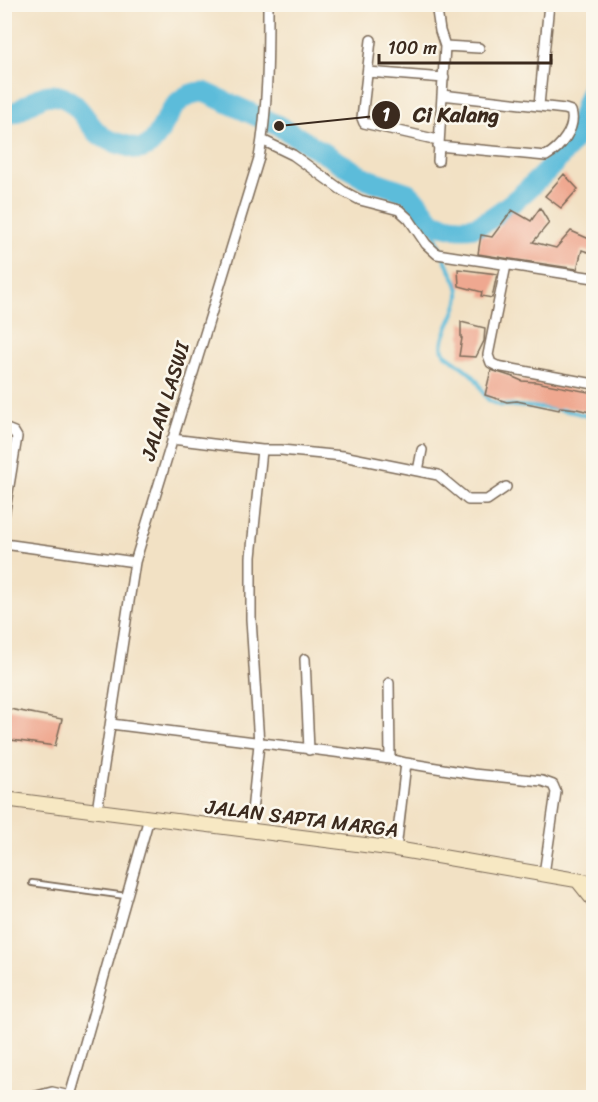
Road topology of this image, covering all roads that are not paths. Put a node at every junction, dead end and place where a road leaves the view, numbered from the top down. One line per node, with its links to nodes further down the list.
1 (268, 4): 11 (street, JALAN LASWI)
2 (436, 4): 5 (street)
3 (549, 4): 10 (street)
4 (371, 40): 7 (street)
5 (445, 46): 6 (street); 8 (street)
6 (479, 48)
7 (368, 72): 8 (street); 12 (street)
8 (444, 78): 9 (street)
9 (442, 95): 10 (street); 12 (street)
10 (539, 105): 12 (street)
11 (262, 136): 14 (street); 18 (street, JALAN LASWI)
12 (438, 143): 13 (street)
13 (438, 161)
14 (506, 265): 15 (street); 16 (street)
15 (594, 278)
16 (594, 384)
17 (4, 428): 23 (street)
18 (172, 439): 19 (street); 25 (street, JALAN LASWI)
19 (262, 450): 21 (street); 29 (street)
20 (422, 450): 21 (street)
21 (418, 471): 22 (street)
22 (506, 487)
23 (4, 516)
24 (4, 544): 25 (street)
25 (135, 562): 28 (street, JALAN LASWI)
26 (305, 659): 30 (street)
27 (389, 683): 31 (street)
28 (111, 724): 29 (street); 34 (street, JALAN LASWI)
29 (259, 744): 30 (street); 36 (street)
30 (309, 750): 31 (street)
31 (390, 759): 32 (street)
32 (406, 763): 37 (street); 38 (street)
33 (4, 799): 34 (main road, JALAN SAPTA MARGA)
34 (97, 811): 35 (main road, JALAN SAPTA MARGA)
35 (149, 818): 36 (main road, JALAN SAPTA MARGA); 42 (street)
36 (250, 831): 37 (main road, JALAN SAPTA MARGA)
37 (396, 849): 38 (main road, JALAN SAPTA MARGA)
38 (544, 874): 39 (main road, JALAN SAPTA MARGA)
39 (579, 881): 41 (main road, JALAN SAPTA MARGA); 43 (main road)
40 (32, 883): 42 (lane)
41 (594, 883)
42 (126, 896): 44 (street)
43 (594, 901)
44 (71, 1097): 45 (street)
45 (29, 1098)

